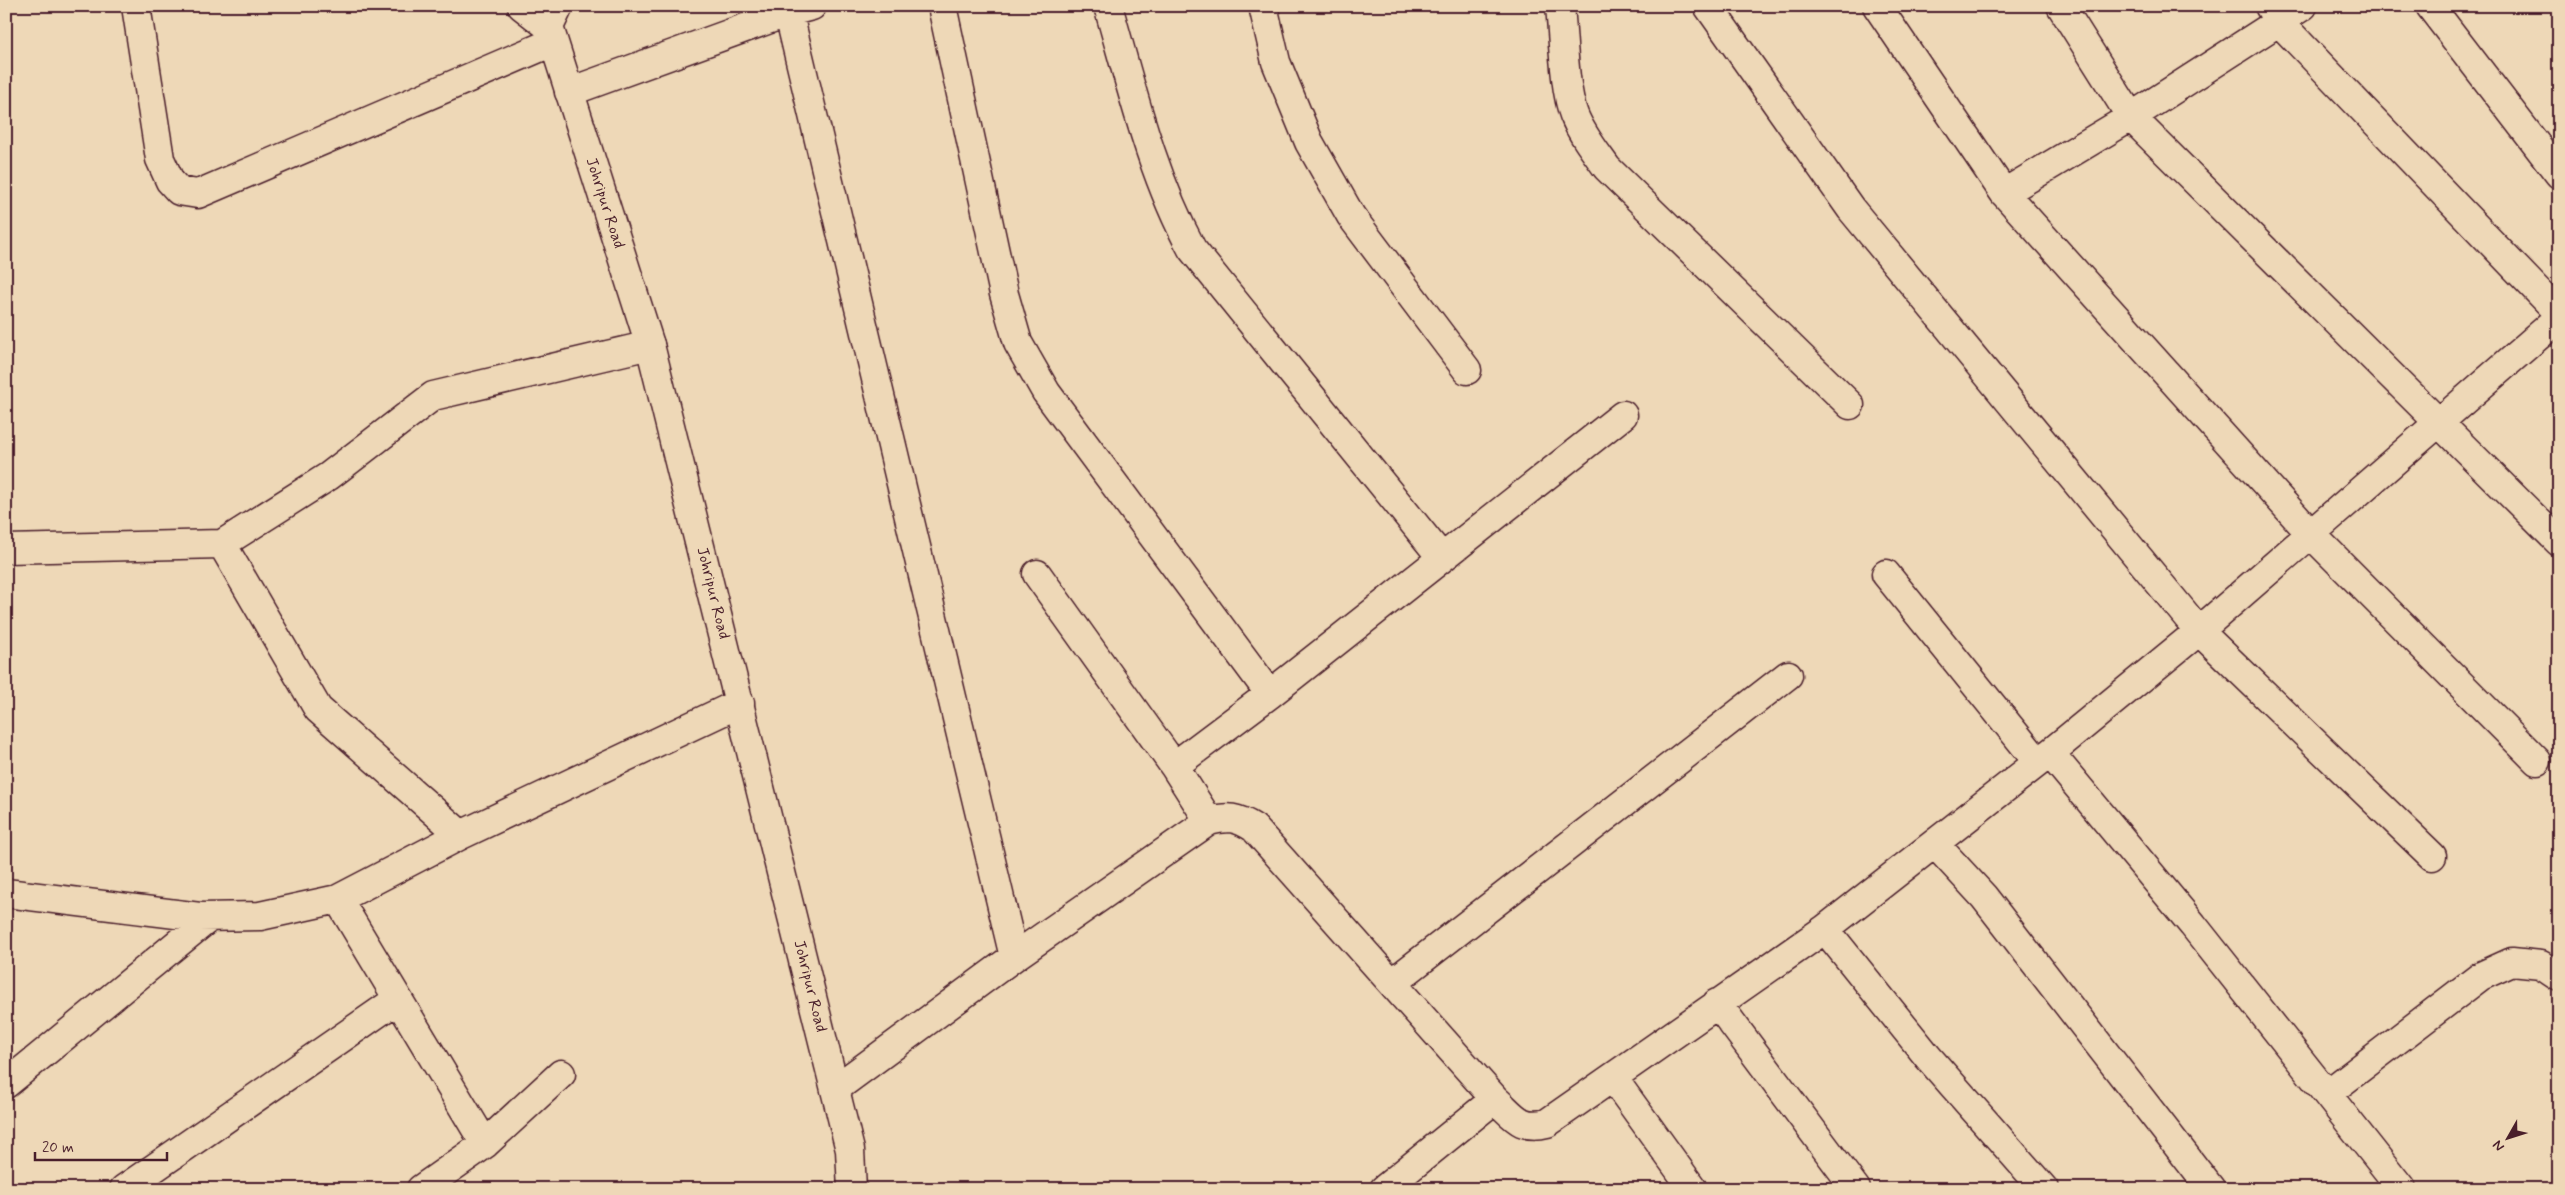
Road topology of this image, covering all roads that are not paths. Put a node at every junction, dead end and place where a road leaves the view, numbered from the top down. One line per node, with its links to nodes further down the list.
1 (136, 6): 14 (street)
2 (522, 6): 14 (street)
3 (942, 6): 35 (street)
4 (1108, 6): 30 (street)
5 (1263, 6): 22 (street)
6 (1560, 6): 23 (street)
7 (1708, 6): 33 (street)
8 (1877, 6): 18 (street)
9 (2061, 6): 16 (street)
10 (2303, 6): 13 (street)
11 (2430, 6): 17 (street)
12 (796, 8): 15 (street); 48 (street)
13 (2274, 14): 16 (street); 19 (street)
14 (554, 25): 15 (street, Johripur Road)
15 (569, 92): 21 (street, Johripur Road)
16 (2131, 117): 18 (street); 25 (street)
17 (2559, 174)
18 (2004, 194): 26 (street)
19 (2559, 313)
20 (2559, 318): 25 (street)
21 (650, 346): 28 (street); 36 (street, Johripur Road)
22 (1467, 370)
23 (1850, 406)
24 (1623, 415): 30 (street)
25 (2438, 424): 26 (street); 27 (street)
26 (2311, 534): 33 (street); 38 (street)
27 (2559, 542)
28 (222, 544): 29 (street); 41 (street)
29 (6, 549)
30 (1442, 558): 35 (street)
31 (1037, 574): 39 (street)
32 (1886, 574): 37 (street)
33 (2199, 631): 37 (street); 43 (street)
34 (1788, 675): 50 (street)
35 (1270, 694): 39 (street)
36 (740, 703): 41 (street); 56 (street, Johripur Road)
37 (2044, 758): 42 (street); 57 (street)
38 (2537, 761)
39 (1174, 766): 40 (street)
40 (1209, 821): 48 (street); 50 (street)
41 (461, 835): 45 (street)
42 (1935, 844): 47 (street); 68 (street)
43 (2432, 856)
44 (6, 893): 46 (street)
45 (338, 899): 46 (street); 51 (street)
46 (210, 917): 55 (street)
47 (1825, 929): 52 (street); 67 (street)
48 (1014, 957): 56 (street)
49 (2559, 977): 57 (street)
50 (1392, 983): 58 (street)
51 (398, 1000): 59 (street); 61 (street)
52 (1717, 1003): 54 (street); 66 (street)
53 (561, 1074): 59 (street)
54 (1613, 1078): 58 (street); 65 (street)
55 (6, 1084)
56 (835, 1089): 63 (street, Johripur Road)
57 (2328, 1093): 69 (street)
58 (1495, 1099): 60 (street)
59 (485, 1144): 62 (street)
60 (1411, 1180): 64 (street)
61 (124, 1189)
62 (421, 1189)
63 (852, 1189)
64 (1384, 1189)
65 (1693, 1189)
66 (1856, 1189)
67 (2044, 1189)
68 (2211, 1189)
69 (2402, 1189)

